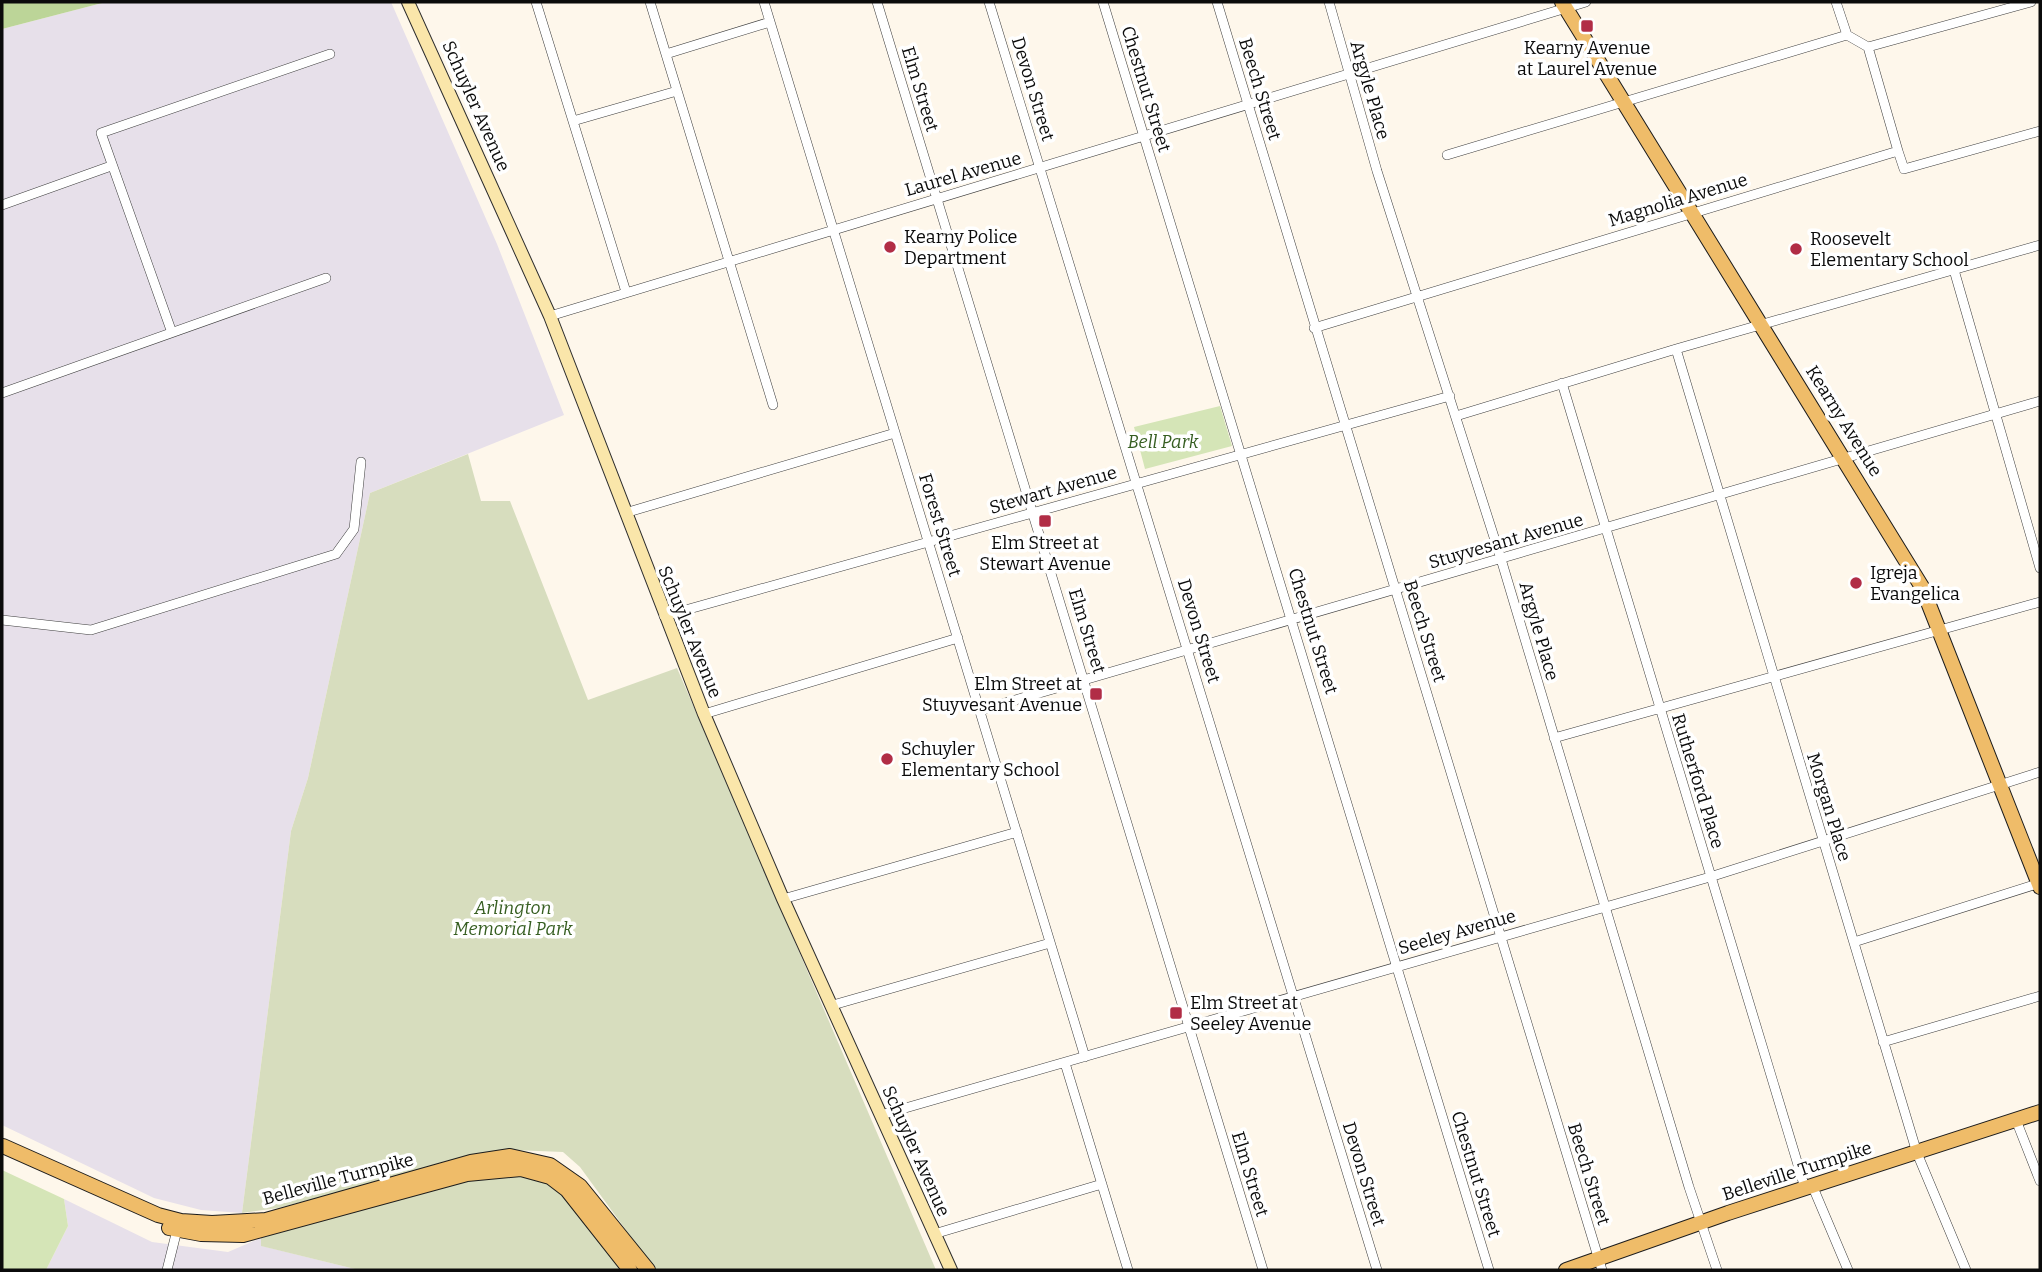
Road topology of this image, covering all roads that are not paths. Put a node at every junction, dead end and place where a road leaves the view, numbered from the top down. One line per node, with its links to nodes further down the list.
1 (408, 2): 40 (main road, Schuyler Avenue)
2 (536, 2): 23 (street)
3 (650, 2): 18 (street)
4 (764, 2): 14 (street, Forest Street)
5 (877, 2): 30 (street, Elm Street)
6 (989, 2): 29 (street, Devon Street)
7 (1103, 2): 25 (street, Chestnut Street)
8 (1217, 2): 22 (street, Beech Street)
9 (1329, 2): 19 (street, Argyle Place)
10 (1586, 2): 13 (street, Laurel Avenue)
11 (1836, 2): 15 (street)
12 (2031, 2): 16 (street)
13 (1564, 5): 19 (street, Laurel Avenue); 21 (main road, Kearny Avenue)
14 (770, 22): 18 (street); 33 (street, Forest Street)
15 (1847, 35): 16 (street); 21 (street)
16 (1868, 47): 26 (street)
17 (330, 54): 28 (street)
18 (666, 54): 20 (street)
19 (1350, 72): 22 (street, Laurel Avenue); 39 (street, Argyle Place)
20 (677, 91): 23 (street); 35 (street)
21 (1625, 103): 27 (street); 32 (main road, Kearny Avenue)
22 (1248, 105): 25 (street, Laurel Avenue); 42 (street, Beech Street)
23 (573, 121): 38 (street)
24 (2040, 131): 26 (street)
25 (1143, 135): 29 (street, Laurel Avenue); 54 (street, Chestnut Street)
26 (1898, 151): 32 (street, Magnolia Avenue)
27 (1447, 155)
28 (111, 166): 31 (street); 43 (street)
29 (1040, 168): 30 (street, Laurel Avenue); 57 (street, Devon Street)
30 (937, 198): 33 (street, Laurel Avenue); 59 (street, Elm Street)
31 (2, 205)
32 (1693, 212): 39 (street, Magnolia Avenue); 41 (main road, Kearny Avenue)
33 (833, 229): 35 (street, Laurel Avenue); 53 (street, Forest Street)
34 (2040, 245): 36 (street)
35 (728, 261): 38 (street, Laurel Avenue); 49 (street)
36 (1954, 270): 41 (street); 50 (street)
37 (326, 278): 43 (street)
38 (626, 292): 40 (street, Laurel Avenue)
39 (1418, 295): 42 (street, Magnolia Avenue); 47 (street, Argyle Place)
40 (550, 316): 60 (main road, Schuyler Avenue)
41 (1762, 325): 44 (street); 55 (main road, Kearny Avenue)
42 (1314, 328): 52 (street, Beech Street)
43 (172, 330): 46 (street)
44 (1676, 349): 45 (street); 58 (street, Morgan Place)
45 (1562, 383): 51 (street); 61 (street, Rutherford Place)
46 (2, 393)
47 (1450, 396): 51 (street, Argyle Place); 52 (street, Stewart Avenue)
48 (2040, 401): 50 (street, Stuyvesant Avenue)
49 (773, 405)
50 (1996, 414): 55 (street, Stuyvesant Avenue); 64 (street)
51 (1456, 416): 63 (street, Argyle Place)
52 (1344, 423): 54 (street, Stewart Avenue); 65 (street, Beech Street)
53 (895, 433): 60 (street); 62 (street, Forest Street)
54 (1241, 453): 57 (street, Stewart Avenue); 68 (street, Chestnut Street)
55 (1843, 457): 58 (street, Stuyvesant Avenue); 70 (main road, Kearny Avenue)
56 (361, 462): 69 (street)
57 (1136, 483): 59 (street, Stewart Avenue); 72 (street, Devon Street)
58 (1719, 494): 61 (street, Stuyvesant Avenue); 73 (street, Morgan Place)
59 (1034, 512): 62 (street, Stewart Avenue); 74 (street, Elm Street)
60 (625, 513): 67 (main road, Schuyler Avenue)
61 (1606, 528): 63 (street, Stuyvesant Avenue); 75 (street, Rutherford Place)
62 (928, 541): 67 (street, Stewart Avenue); 71 (street, Forest Street)
63 (1501, 559): 65 (street, Stuyvesant Avenue); 78 (street, Argyle Place)
64 (2040, 568)
65 (1396, 589): 68 (street, Stuyvesant Avenue); 87 (street, Beech Street)
66 (2040, 602): 70 (street)
67 (664, 616): 77 (main road, Schuyler Avenue)
68 (1293, 619): 72 (street, Stuyvesant Avenue); 90 (street, Chestnut Street)
69 (2, 620)
70 (1938, 629): 73 (street); 80 (main road, Kearny Avenue)
71 (958, 638): 76 (street, Forest Street); 77 (street)
72 (1188, 649): 74 (street, Stuyvesant Avenue); 92 (street, Devon Street)
73 (1773, 676): 75 (street); 82 (street, Morgan Place)
74 (1085, 679): 76 (street, Stuyvesant Avenue); 94 (street, Elm Street)
75 (1659, 709): 78 (street); 83 (street, Rutherford Place)
76 (981, 710): 81 (street, Forest Street)
77 (704, 714): 85 (main road, Schuyler Avenue)
78 (1554, 738): 86 (street, Argyle Place)
79 (2040, 772): 80 (street, Seeley Avenue)
80 (2001, 784): 82 (street, Seeley Avenue); 84 (main road, Kearny Avenue)
81 (1017, 832): 85 (street); 89 (street, Forest Street)
82 (1823, 839): 83 (street, Seeley Avenue); 88 (street, Morgan Place)
83 (1710, 877): 86 (street, Seeley Avenue); 105 (street, Rutherford Place)
84 (2040, 885): 88 (street)
85 (783, 899): 93 (main road, Schuyler Avenue)
86 (1605, 906): 87 (street, Seeley Avenue); 106 (street, Argyle Place)
87 (1501, 936): 90 (street, Seeley Avenue); 109 (street, Beech Street)
88 (1854, 942): 95 (street, Morgan Place)
89 (1050, 943): 93 (street); 96 (street, Forest Street)
90 (1397, 966): 92 (street, Seeley Avenue); 117 (street, Chestnut Street)
91 (2040, 996): 95 (street)
92 (1293, 997): 94 (street, Seeley Avenue); 116 (street, Devon Street)
93 (833, 1005): 99 (main road, Schuyler Avenue)
94 (1189, 1027): 96 (street, Seeley Avenue); 115 (street, Elm Street)
95 (1883, 1042): 102 (street, Morgan Place)
96 (1085, 1057): 97 (street, Seeley Avenue)
97 (1065, 1063): 99 (street, Seeley Avenue); 104 (street)
98 (2040, 1112): 100 (main road, Belleville Turnpike)
99 (881, 1115): 108 (main road, Schuyler Avenue)
100 (2016, 1120): 102 (main road, Belleville Turnpike); 103 (street)
101 (3, 1146): 107 (main road, Belleville Turnpike)
102 (1917, 1153): 105 (main road, Belleville Turnpike); 121 (street, Morgan Place)
103 (2040, 1181)
104 (1102, 1184): 108 (street); 114 (street)
105 (1808, 1187): 106 (main road, Belleville Turnpike); 120 (street, Rutherford Place)
106 (1701, 1222): 109 (main road, Belleville Turnpike); 119 (street, Argyle Place)
107 (178, 1225): 110 (street); 111 (main road, Belleville Turnpike); 112 (main road, Belleville Turnpike)
108 (934, 1234): 113 (main road, Schuyler Avenue)
109 (1600, 1264): 118 (main road, Belleville Turnpike)
110 (167, 1270)
111 (630, 1270)
112 (648, 1270)
113 (951, 1270)
114 (1128, 1270)
115 (1263, 1270)
116 (1377, 1270)
117 (1489, 1270)
118 (1566, 1270)
119 (1717, 1270)
120 (1848, 1270)
121 (1966, 1270)

